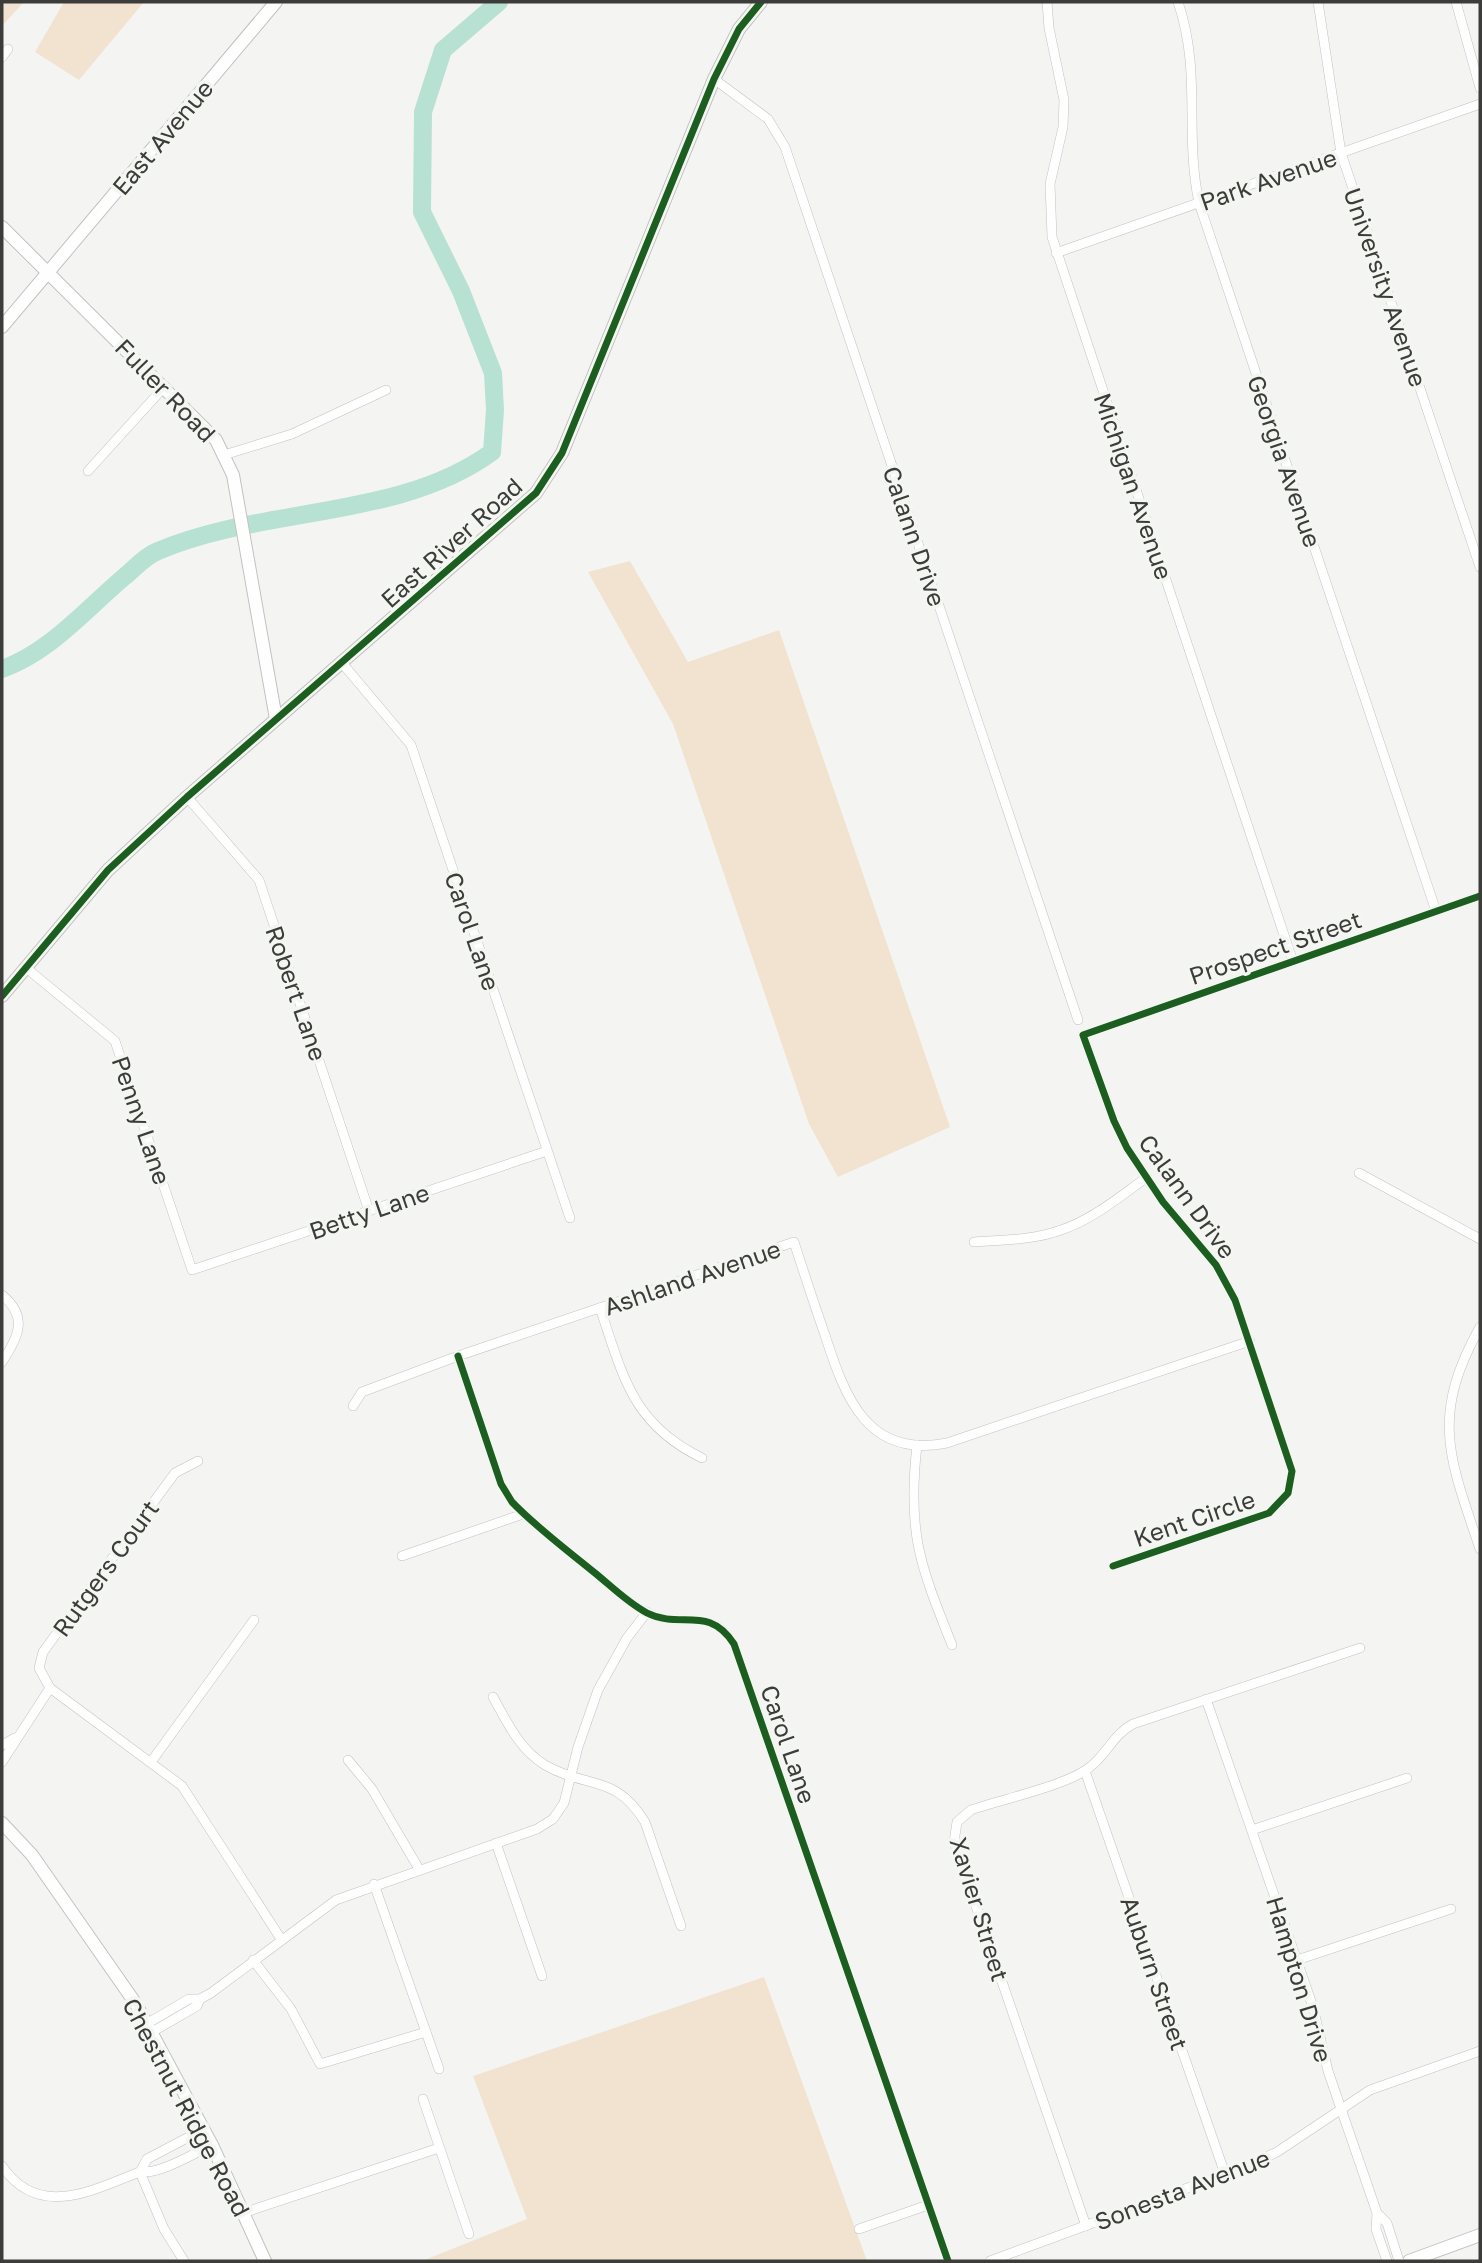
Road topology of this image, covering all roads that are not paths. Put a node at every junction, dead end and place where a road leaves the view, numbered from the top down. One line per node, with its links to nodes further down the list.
1 (276, 2): 14 (street, East Avenue)
2 (761, 2): 7 (street, East River Road)
3 (1047, 2): 13 (street, Michigan Avenue)
4 (1178, 2): 11 (street, Georgia Avenue)
5 (1318, 2): 10 (street, University Avenue)
6 (1456, 2): 8 (street)
7 (714, 79): 21 (street, East River Road); 29 (street, Calann Drive)
8 (1480, 88)
9 (1480, 104): 10 (street, Park Avenue)
10 (1341, 153): 11 (street, Park Avenue); 20 (street, University Avenue)
11 (1199, 203): 13 (street, Park Avenue); 25 (street, Georgia Avenue)
12 (2, 227): 14 (street, Fuller Road)
13 (1056, 253): 26 (street, Michigan Avenue)
14 (48, 272): 15 (street, East Avenue); 16 (street, Fuller Road)
15 (2, 327)
16 (165, 386): 18 (street, Fuller Road); 19 (street)
17 (386, 390): 18 (street)
18 (224, 455): 22 (street, Fuller Road)
19 (88, 471)
20 (1480, 567)
21 (342, 663): 22 (street, East River Road); 31 (street, Carol Lane)
22 (276, 719): 23 (street, East River Road)
23 (187, 797): 27 (street, East River Road); 34 (street, Robert Lane)
24 (1480, 896): 25 (street, Prospect Street)
25 (1436, 912): 26 (street, Prospect Street)
26 (1293, 962): 30 (street, Prospect Street)
27 (25, 967): 28 (street, East River Road); 38 (street, Penny Lane)
28 (2, 996)
29 (1078, 1020)
30 (1083, 1035): 33 (street, Calann Drive)
31 (547, 1151): 34 (street, Betty Lane); 35 (street, Carol Lane)
32 (1359, 1173): 36 (street)
33 (1146, 1178): 37 (street); 42 (street, Calann Drive)
34 (369, 1210): 38 (street, Betty Lane)
35 (570, 1218)
36 (1480, 1239)
37 (974, 1242)
38 (192, 1270)
39 (2, 1295): 44 (street)
40 (600, 1308): 43 (street, Ashland Avenue); 46 (street, Ashland Avenue); 47 (street)
41 (1480, 1327): 51 (street)
42 (1250, 1341): 46 (street, Ashland Avenue); 48 (street, Calann Drive)
43 (458, 1356): 45 (street, Ashland Avenue); 50 (street, Carol Lane)
44 (2, 1362)
45 (353, 1406)
46 (916, 1445): 56 (street)
47 (702, 1458)
48 (1290, 1459): 53 (street, Kent Circle)
49 (198, 1461): 58 (street, Rutgers Court)
50 (523, 1514): 52 (street); 54 (street, Carol Lane)
51 (1480, 1549)
52 (402, 1556)
53 (1113, 1566)
54 (646, 1612): 67 (street); 92 (street, Carol Lane)
55 (254, 1620): 65 (street)
56 (952, 1645)
57 (1360, 1648): 60 (street, Xavier Street)
58 (50, 1688): 61 (street); 65 (street)
59 (493, 1697): 67 (street)
60 (1206, 1699): 66 (street, Xavier Street); 70 (street, Hampton Drive)
61 (15, 1738): 62 (street); 64 (street)
62 (2, 1745)
63 (348, 1760): 72 (street)
64 (2, 1762)
65 (151, 1762): 76 (street)
66 (1085, 1771): 91 (street, Auburn Street); 95 (street, Xavier Street)
67 (571, 1775): 71 (street); 75 (street)
68 (1407, 1779): 70 (street)
69 (2, 1823): 80 (street, Chestnut Ridge Road)
70 (1252, 1829): 77 (street, Hampton Drive)
71 (496, 1843): 72 (street); 79 (street)
72 (419, 1869): 73 (street)
73 (374, 1884): 76 (street); 81 (street)
74 (1451, 1909): 77 (street)
75 (681, 1926)
76 (281, 1939): 78 (street)
77 (1297, 1960): 85 (street, Hampton Drive)
78 (253, 1961): 80 (street); 81 (street)
79 (542, 1976)
80 (150, 2027): 86 (street, Chestnut Ridge Road)
81 (426, 2032): 83 (street)
82 (1480, 2051): 85 (street, Sonesta Avenue)
83 (439, 2070)
84 (423, 2099): 88 (street)
85 (1340, 2109): 91 (street, Sonesta Avenue); 94 (street, Hampton Drive)
86 (204, 2129): 87 (street, Chestnut Ridge Road); 90 (street)
87 (212, 2145): 90 (street); 93 (street, Chestnut Ridge Road)
88 (439, 2148): 93 (street); 97 (street)
89 (2, 2166): 90 (street)
90 (140, 2172): 99 (street)
91 (1224, 2174): 95 (street, Sonesta Avenue)
92 (928, 2205): 96 (street); 101 (street, Carol Lane)
93 (243, 2213): 100 (street, Chestnut Ridge Road)
94 (1377, 2213): 103 (street, Hampton Drive); 104 (street)
95 (1086, 2226): 102 (street, Sonesta Avenue)
96 (859, 2229)
97 (469, 2234)
98 (1480, 2235): 105 (street)
99 (184, 2261)
100 (265, 2261)
101 (948, 2261)
102 (990, 2261)
103 (1387, 2261)
104 (1399, 2261)
105 (1409, 2261)

